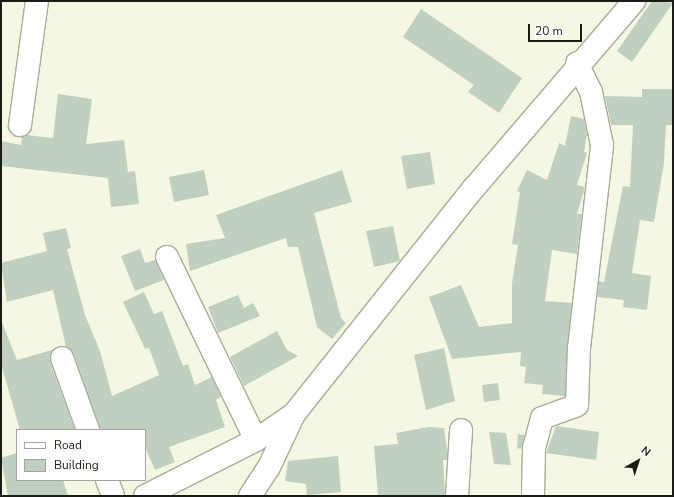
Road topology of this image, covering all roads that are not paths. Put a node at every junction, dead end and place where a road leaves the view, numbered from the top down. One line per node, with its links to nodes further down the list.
1 (37, 1): 4 (street)
2 (634, 1): 3 (street)
3 (577, 63): 7 (street); 16 (street)
4 (20, 125)
5 (167, 257): 10 (street)
6 (62, 358): 8 (street)
7 (294, 414): 10 (street); 14 (street)
8 (88, 429)
9 (461, 430): 15 (street)
10 (256, 440): 13 (street)
11 (107, 481): 12 (street)
12 (112, 496)
13 (145, 496)
14 (250, 496)
15 (458, 496)
16 (533, 496)

